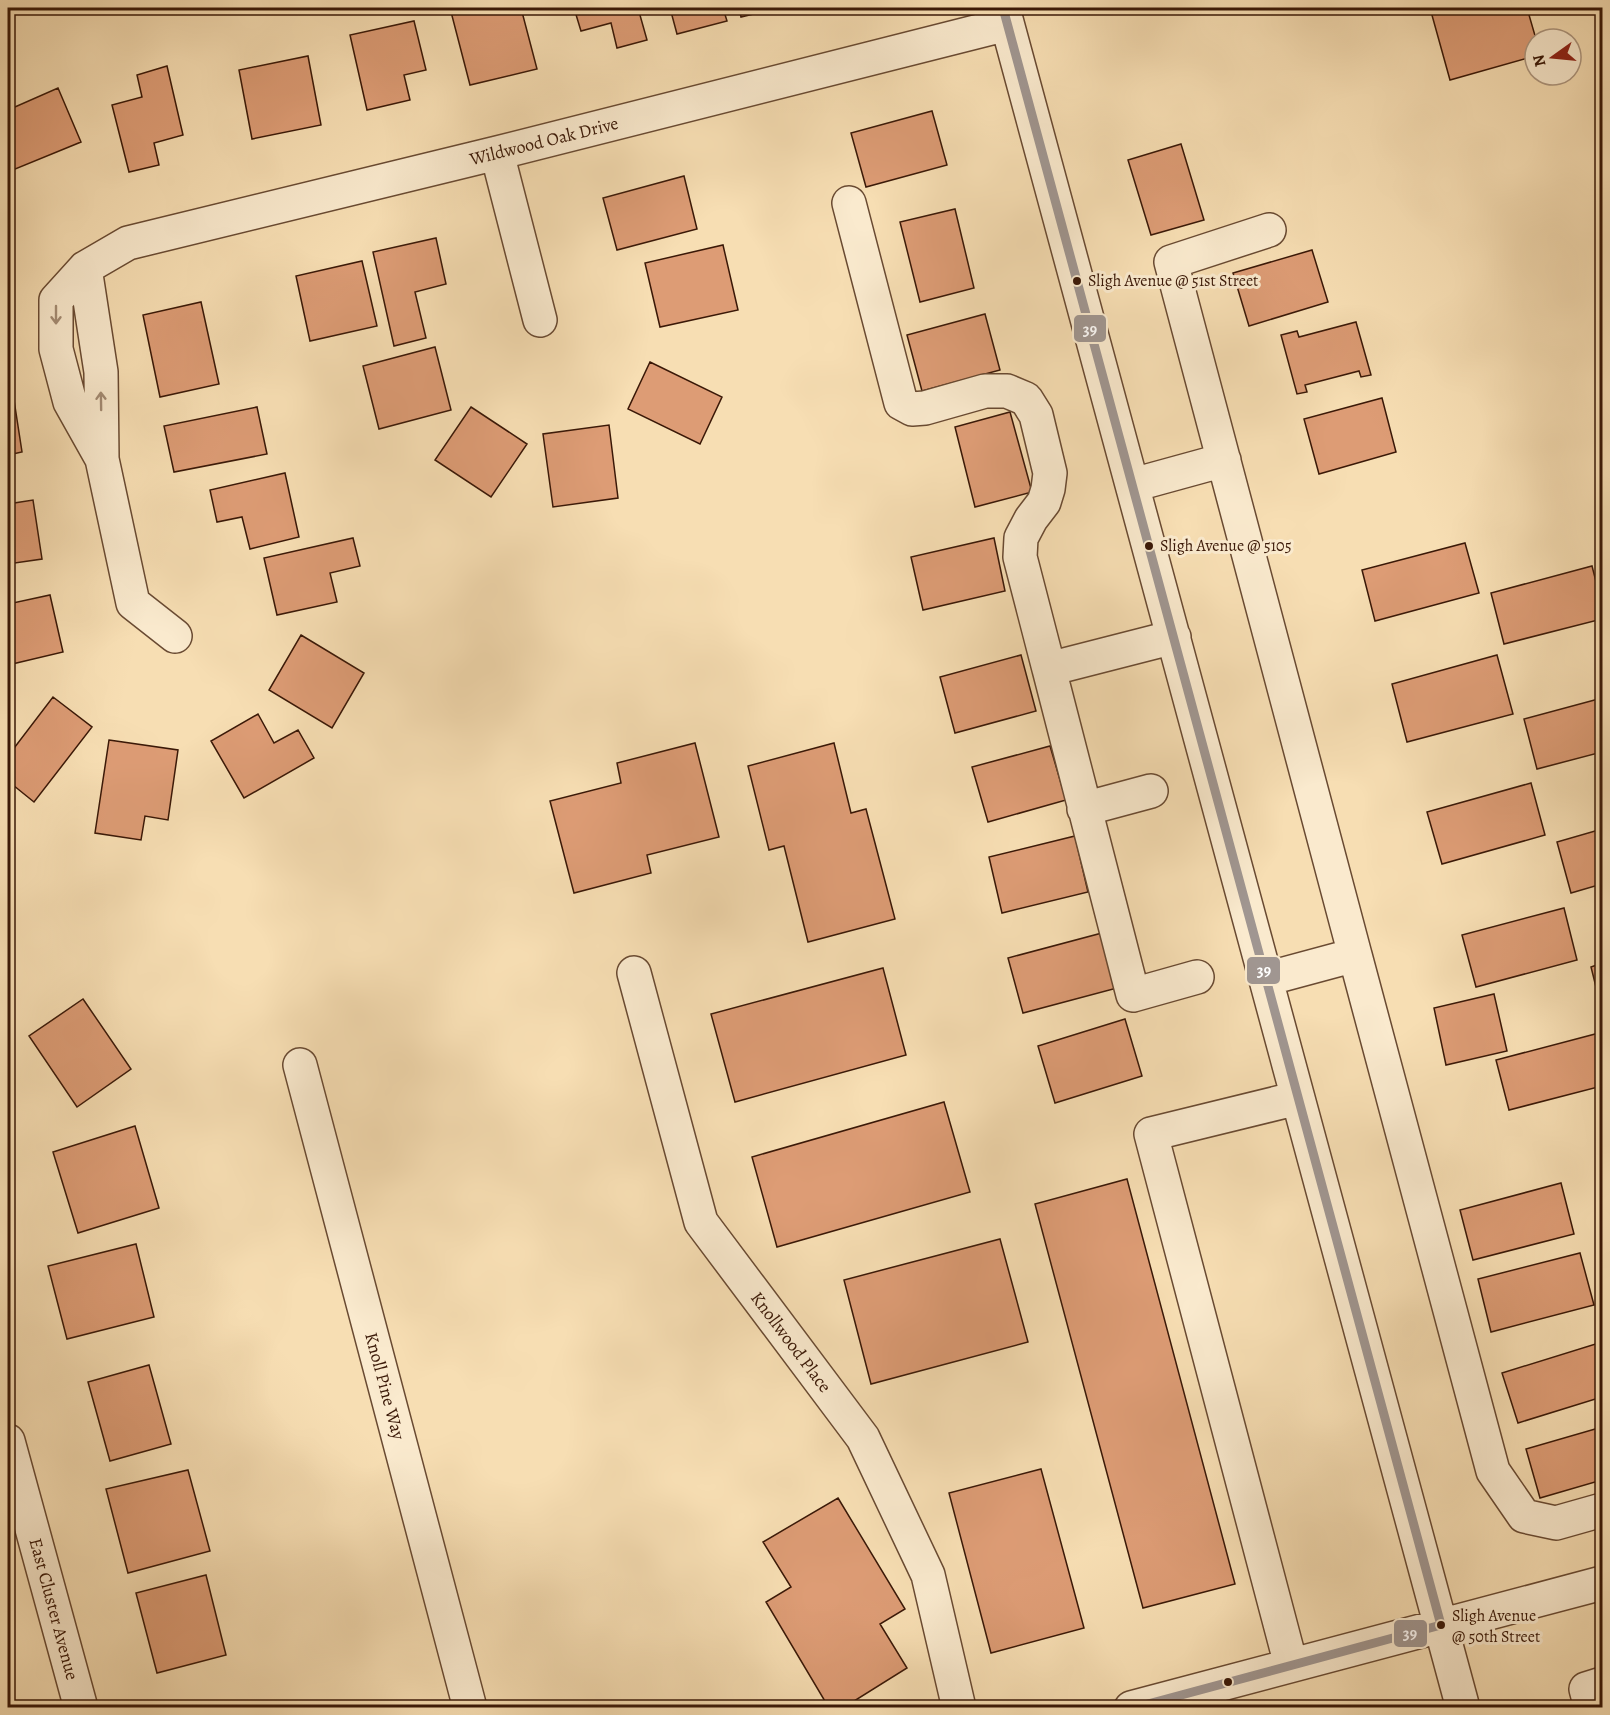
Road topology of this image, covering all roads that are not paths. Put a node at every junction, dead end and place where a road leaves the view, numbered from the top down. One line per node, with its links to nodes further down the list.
1 (1005, 16): 2 (street, Wildwood Oak Drive); 7 (street)
2 (497, 153): 5 (street); 8 (street, Wildwood Oak Drive)
3 (849, 203): 10 (street)
4 (1269, 230): 6 (street)
5 (540, 320)
6 (1224, 460): 7 (street); 13 (street)
7 (1133, 485): 9 (street)
8 (175, 636)
9 (1174, 637): 10 (street); 16 (street)
10 (1049, 669): 12 (street)
11 (1151, 790): 12 (street)
12 (1084, 809): 15 (street)
13 (1355, 955): 16 (street); 20 (street)
14 (634, 973): 27 (street, Knollwood Place)
15 (1197, 977)
16 (1266, 979): 18 (street)
17 (300, 1065): 26 (street, Knoll Pine Way)
18 (1298, 1098): 22 (street); 23 (street)
19 (8, 1441): 25 (street, East Cluster Avenue)
20 (1602, 1510)
21 (1602, 1583): 22 (street)
22 (1441, 1625): 23 (street); 29 (street)
23 (1291, 1665): 28 (street)
24 (1602, 1684): 30 (street)
25 (81, 1707)
26 (470, 1707)
27 (959, 1707)
28 (1131, 1707)
29 (1463, 1707)
30 (1591, 1707)

